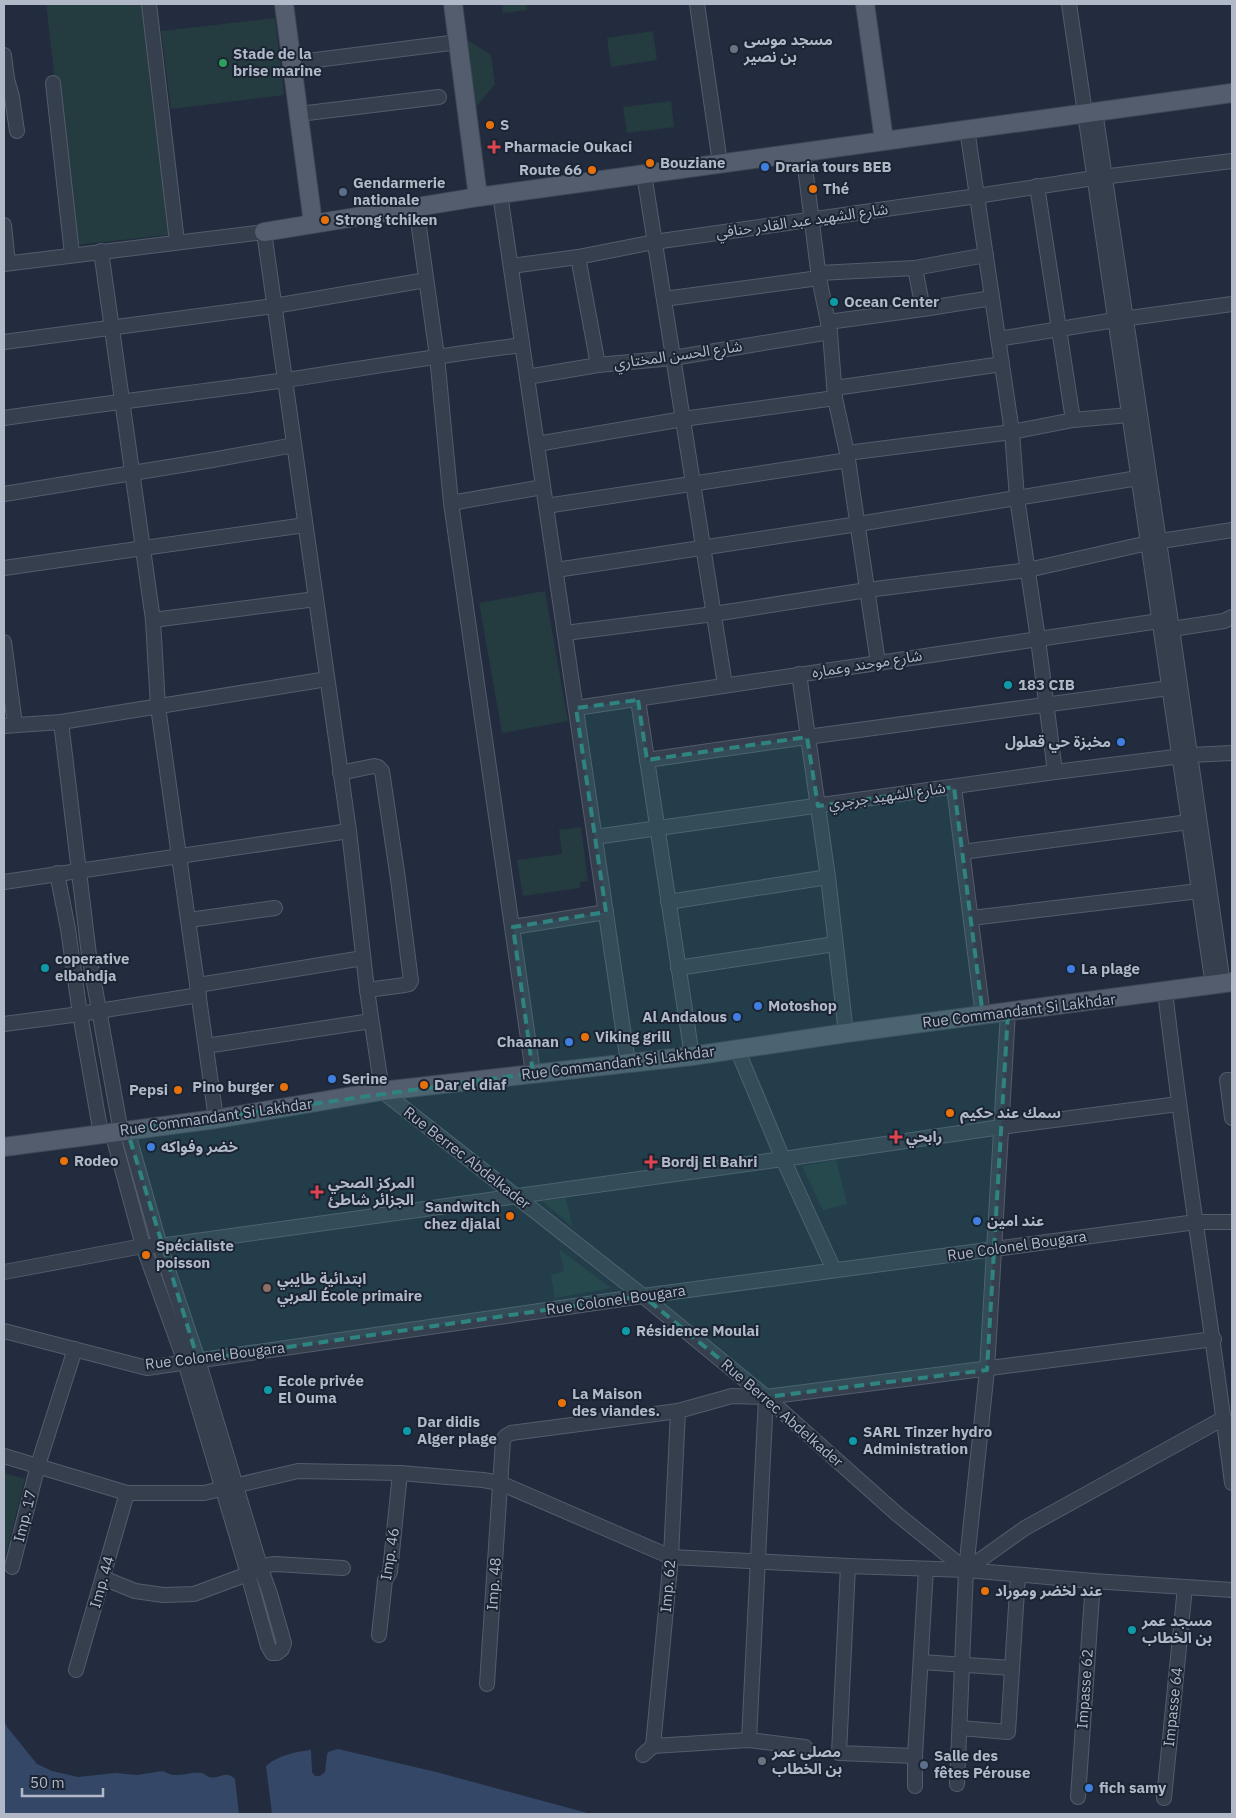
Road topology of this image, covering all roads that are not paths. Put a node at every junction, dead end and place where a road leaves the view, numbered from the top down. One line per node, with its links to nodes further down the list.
1 (149, 4): 34 (street)
2 (284, 4): 10 (main road)
3 (453, 4): 8 (main road)
4 (697, 4): 22 (street)
5 (865, 4): 19 (main road)
6 (876, 4): 19 (main road)
7 (1069, 4): 15 (street)
8 (458, 42): 10 (street); 28 (main road)
9 (4, 55): 11 (street)
10 (292, 63): 16 (main road)
11 (6, 79): 18 (street)
12 (53, 84): 37 (street)
13 (1232, 93): 15 (main road)
14 (440, 96): 16 (street)
15 (1090, 112): 17 (main road); 24 (street)
16 (298, 114): 31 (main road)
17 (967, 129): 19 (main road); 27 (street)
18 (17, 131)
19 (889, 140): 20 (main road)
20 (803, 152): 22 (main road); 30 (street)
21 (1232, 161): 24 (street, شارع الشهيد عبد القادر حنافي)
22 (720, 163): 23 (main road)
23 (644, 174): 26 (main road); 35 (street)
24 (1099, 177): 25 (street, شارع الشهيد عبد القادر حنافي); 50 (street)
25 (1037, 186): 27 (street, شارع الشهيد عبد القادر حنافي); 53 (street)
26 (500, 194): 28 (main road); 41 (street)
27 (977, 196): 30 (street, شارع الشهيد عبد القادر حنافي); 38 (street)
28 (478, 197): 29 (main road)
29 (416, 206): 31 (main road); 44 (street)
30 (813, 219): 35 (street, شارع الشهيد عبد القادر حنافي); 43 (street)
31 (313, 223): 33 (main road)
32 (4, 225): 40 (street)
33 (264, 232): 34 (street); 48 (street)
34 (177, 242): 36 (street)
35 (654, 242): 39 (street, شارع الشهيد عبد القادر حنافي); 46 (street)
36 (101, 251): 37 (street); 51 (street)
37 (72, 254): 40 (street)
38 (986, 255): 42 (street); 45 (street)
39 (578, 257): 41 (street, شارع الشهيد عبد القادر حنافي); 60 (street)
40 (6, 263)
41 (511, 266): 56 (street)
42 (915, 268): 43 (street); 49 (street)
43 (819, 276): 46 (street); 52 (street)
44 (426, 280): 48 (street); 57 (street)
45 (992, 298): 49 (street, شارع الحسن المختاري); 54 (street)
46 (664, 299): 58 (street)
47 (1232, 304): 50 (street)
48 (274, 306): 51 (street); 62 (street)
49 (923, 309): 52 (street, شارع الحسن المختاري)
50 (1120, 320): 53 (street); 65 (street); 84 (street)
51 (112, 327): 55 (street); 64 (street)
52 (829, 327): 58 (street, شارع الحسن المختاري); 63 (street)
53 (1059, 330): 54 (street); 68 (street)
54 (998, 339): 59 (street)
55 (4, 342)
56 (522, 345): 57 (street); 61 (street)
57 (437, 356): 62 (street); 79 (street)
58 (673, 358): 60 (street, شارع الحسن المختاري); 67 (street)
59 (1002, 364): 63 (street); 69 (street)
60 (598, 365): 61 (street, شارع الحسن المختاري)
61 (527, 377): 70 (street)
62 (285, 380): 64 (street); 71 (street)
63 (835, 393): 67 (street); 72 (street)
64 (122, 400): 66 (street); 73 (street)
65 (1129, 416): 68 (street); 74 (street)
66 (4, 418)
67 (682, 419): 70 (street); 75 (street)
68 (1072, 420): 69 (street)
69 (1012, 432): 72 (street); 78 (street)
70 (536, 444): 76 (street)
71 (294, 446): 73 (street); 82 (street)
72 (848, 456): 75 (street); 81 (street)
73 (132, 473): 77 (street); 85 (street)
74 (1138, 478): 78 (street); 84 (street)
75 (693, 484): 80 (street); 86 (street)
76 (543, 487): 79 (street); 80 (street)
77 (4, 494)
78 (1017, 498): 81 (street); 89 (street)
79 (451, 503): 135 (street)
80 (546, 506): 88 (street)
81 (858, 524): 86 (street); 90 (street)
82 (306, 525): 85 (street); 91 (street)
83 (1232, 530): 84 (street)
84 (1153, 542): 89 (street); 95 (street); 96 (street)
85 (143, 548): 87 (street); 94 (street)
86 (703, 548): 88 (street); 92 (street)
87 (4, 568)
88 (556, 570): 97 (street)
89 (1028, 570): 90 (street); 98 (street)
90 (868, 590): 92 (street); 100 (street)
91 (316, 599): 94 (street); 102 (street)
92 (714, 614): 97 (street); 103 (street)
93 (1232, 617): 96 (street)
94 (153, 620): 107 (street)
95 (1159, 621): 98 (street, شارع موحند وعماره); 104 (street)
96 (1172, 629): 113 (street)
97 (565, 633): 108 (street)
98 (1038, 639): 100 (street, شارع موحند وعماره); 106 (street)
99 (4, 642): 110 (street)
100 (878, 662): 101 (street, شارع موحند وعماره)
101 (799, 674): 103 (street, شارع موحند وعماره); 111 (street)
102 (327, 679): 107 (street); 116 (street)
103 (725, 686): 105 (street, شارع موحند وعماره)
104 (1169, 688): 106 (street); 113 (street)
105 (638, 700): 108 (street, شارع موحند وعماره); 114 (street)
106 (1047, 705): 111 (street); 115 (street)
107 (158, 707): 109 (street); 124 (street)
108 (576, 708): 122 (street)
109 (61, 722): 110 (street); 125 (street)
110 (9, 725)
111 (807, 737): 114 (street); 118 (street)
112 (1232, 755): 113 (street, شارع الشهيد جرجري)
113 (1184, 756): 115 (street, شارع الشهيد جرجري); 119 (street); 139 (street)
114 (647, 760): 120 (street)
115 (1055, 772): 117 (street, شارع الشهيد جرجري)
116 (340, 773): 121 (street); 141 (street)
117 (954, 787): 118 (street, شارع الشهيد جرجري); 123 (street)
118 (818, 806): 120 (street, شارع الشهيد جرجري); 127 (street)
119 (1189, 822): 123 (street); 129 (street)
120 (657, 828): 122 (street, شارع الشهيد جرجري); 130 (street)
121 (349, 831): 124 (street); 137 (street)
122 (595, 837): 132 (street)
123 (962, 852): 133 (street)
124 (179, 857): 125 (street); 134 (street)
125 (80, 870): 126 (street); 143 (street)
126 (57, 873): 128 (street); 145 (street)
127 (828, 877): 130 (street); 136 (street)
128 (4, 882)
129 (1199, 891): 133 (street); 139 (street)
130 (668, 902): 138 (street)
131 (275, 908): 134 (street)
132 (606, 912): 135 (street); 153 (street)
133 (971, 918): 146 (street)
134 (189, 920): 140 (street)
135 (513, 927): 154 (street)
136 (835, 944): 138 (street); 149 (street)
137 (363, 958): 140 (street); 141 (street)
138 (678, 968): 152 (street)
139 (1225, 983): 142 (main road, Rue Commandant Si Lakhdar)
140 (198, 990): 143 (street); 150 (street)
141 (367, 990): 147 (street)
142 (1165, 991): 144 (main road, Rue Commandant Si Lakhdar); 157 (street)
143 (99, 1010): 145 (street); 161 (street)
144 (1008, 1012): 146 (main road, Rue Commandant Si Lakhdar); 160 (street)
145 (80, 1014): 148 (street); 161 (street)
146 (983, 1016): 149 (main road, Rue Commandant Si Lakhdar)
147 (371, 1020): 150 (street); 156 (street)
148 (4, 1024)
149 (846, 1033): 151 (main road, Rue Commandant Si Lakhdar)
150 (206, 1046): 159 (street)
151 (737, 1049): 152 (main road, Rue Commandant Si Lakhdar); 163 (street)
152 (692, 1056): 153 (main road, Rue Commandant Si Lakhdar)
153 (628, 1063): 154 (main road, Rue Commandant Si Lakhdar)
154 (533, 1073): 156 (main road, Rue Commandant Si Lakhdar)
155 (1232, 1080): 158 (street)
156 (382, 1092): 159 (main road, Rue Commandant Si Lakhdar); 164 (street, Rue Berrec Abdelkader)
157 (1178, 1104): 160 (street); 165 (street)
158 (1232, 1118)
159 (216, 1119): 161 (main road, Rue Commandant Si Lakhdar)
160 (1001, 1127): 163 (street); 169 (street)
161 (115, 1132): 162 (main road, Rue Commandant Si Lakhdar); 167 (street); 168 (street)
162 (4, 1147)
163 (783, 1159): 164 (street); 170 (street)
164 (515, 1196): 168 (street); 172 (street, Rue Berrec Abdelkader)
165 (1196, 1222): 166 (street, Rue Colonel Bougara); 169 (street, Rue Colonel Bougara); 174 (street)
166 (1232, 1222)
167 (143, 1246): 168 (street); 171 (street); 176 (street)
168 (160, 1246): 176 (street)
169 (994, 1250): 170 (street, Rue Colonel Bougara); 177 (street)
170 (834, 1270): 172 (street, Rue Colonel Bougara)
171 (4, 1272)
172 (643, 1296): 176 (street, Rue Colonel Bougara); 178 (street, Rue Berrec Abdelkader)
173 (4, 1331): 175 (street, Rue Colonel Bougara)
174 (1214, 1340): 177 (street, Imp. 48); 180 (street)
175 (75, 1349): 176 (street, Rue Colonel Bougara); 182 (street, Imp. 17)
176 (191, 1361): 186 (street)
177 (987, 1370): 178 (street, Imp. 48); 195 (street)
178 (766, 1397): 179 (street, Imp. 48); 189 (street); 195 (street, Rue Berrec Abdelkader)
179 (678, 1411): 184 (street, Imp. 48); 188 (street, Imp. 62)
180 (1224, 1418): 185 (street); 195 (street)
181 (4, 1456): 182 (street)
182 (38, 1465): 187 (street); 192 (street, Imp. 17)
183 (400, 1473): 184 (street); 186 (street); 202 (street, Imp. 46)
184 (500, 1483): 188 (street); 207 (street, Imp. 48)
185 (1232, 1483)
186 (229, 1488): 187 (street); 190 (street); 196 (street)
187 (126, 1493): 198 (street, Imp. 44)
188 (671, 1557): 189 (street); 209 (street, Imp. 62)
189 (757, 1562): 191 (street); 209 (street)
190 (260, 1566): 193 (street); 196 (street); 196 (street)
191 (848, 1566): 194 (street); 211 (street)
192 (12, 1567)
193 (343, 1568)
194 (926, 1569): 195 (street); 203 (street)
195 (966, 1570): 197 (street); 204 (street)
196 (248, 1574): 198 (street)
197 (1018, 1575): 199 (street); 205 (street)
198 (103, 1578): 206 (street, Imp. 44)
199 (1093, 1581): 200 (street); 214 (street, Impasse 62)
200 (1185, 1588): 201 (street); 215 (street, Impasse 64)
201 (1232, 1590)
202 (379, 1635)
203 (921, 1662): 204 (street); 211 (street)
204 (963, 1666): 205 (street); 208 (street)
205 (1012, 1668): 208 (street)
206 (76, 1670)
207 (487, 1684)
208 (960, 1728): 212 (street)
209 (749, 1740): 210 (street)
210 (805, 1747)
211 (915, 1756): 213 (street)
212 (957, 1784)
213 (915, 1786)
214 (1078, 1797)
215 (1164, 1798)

